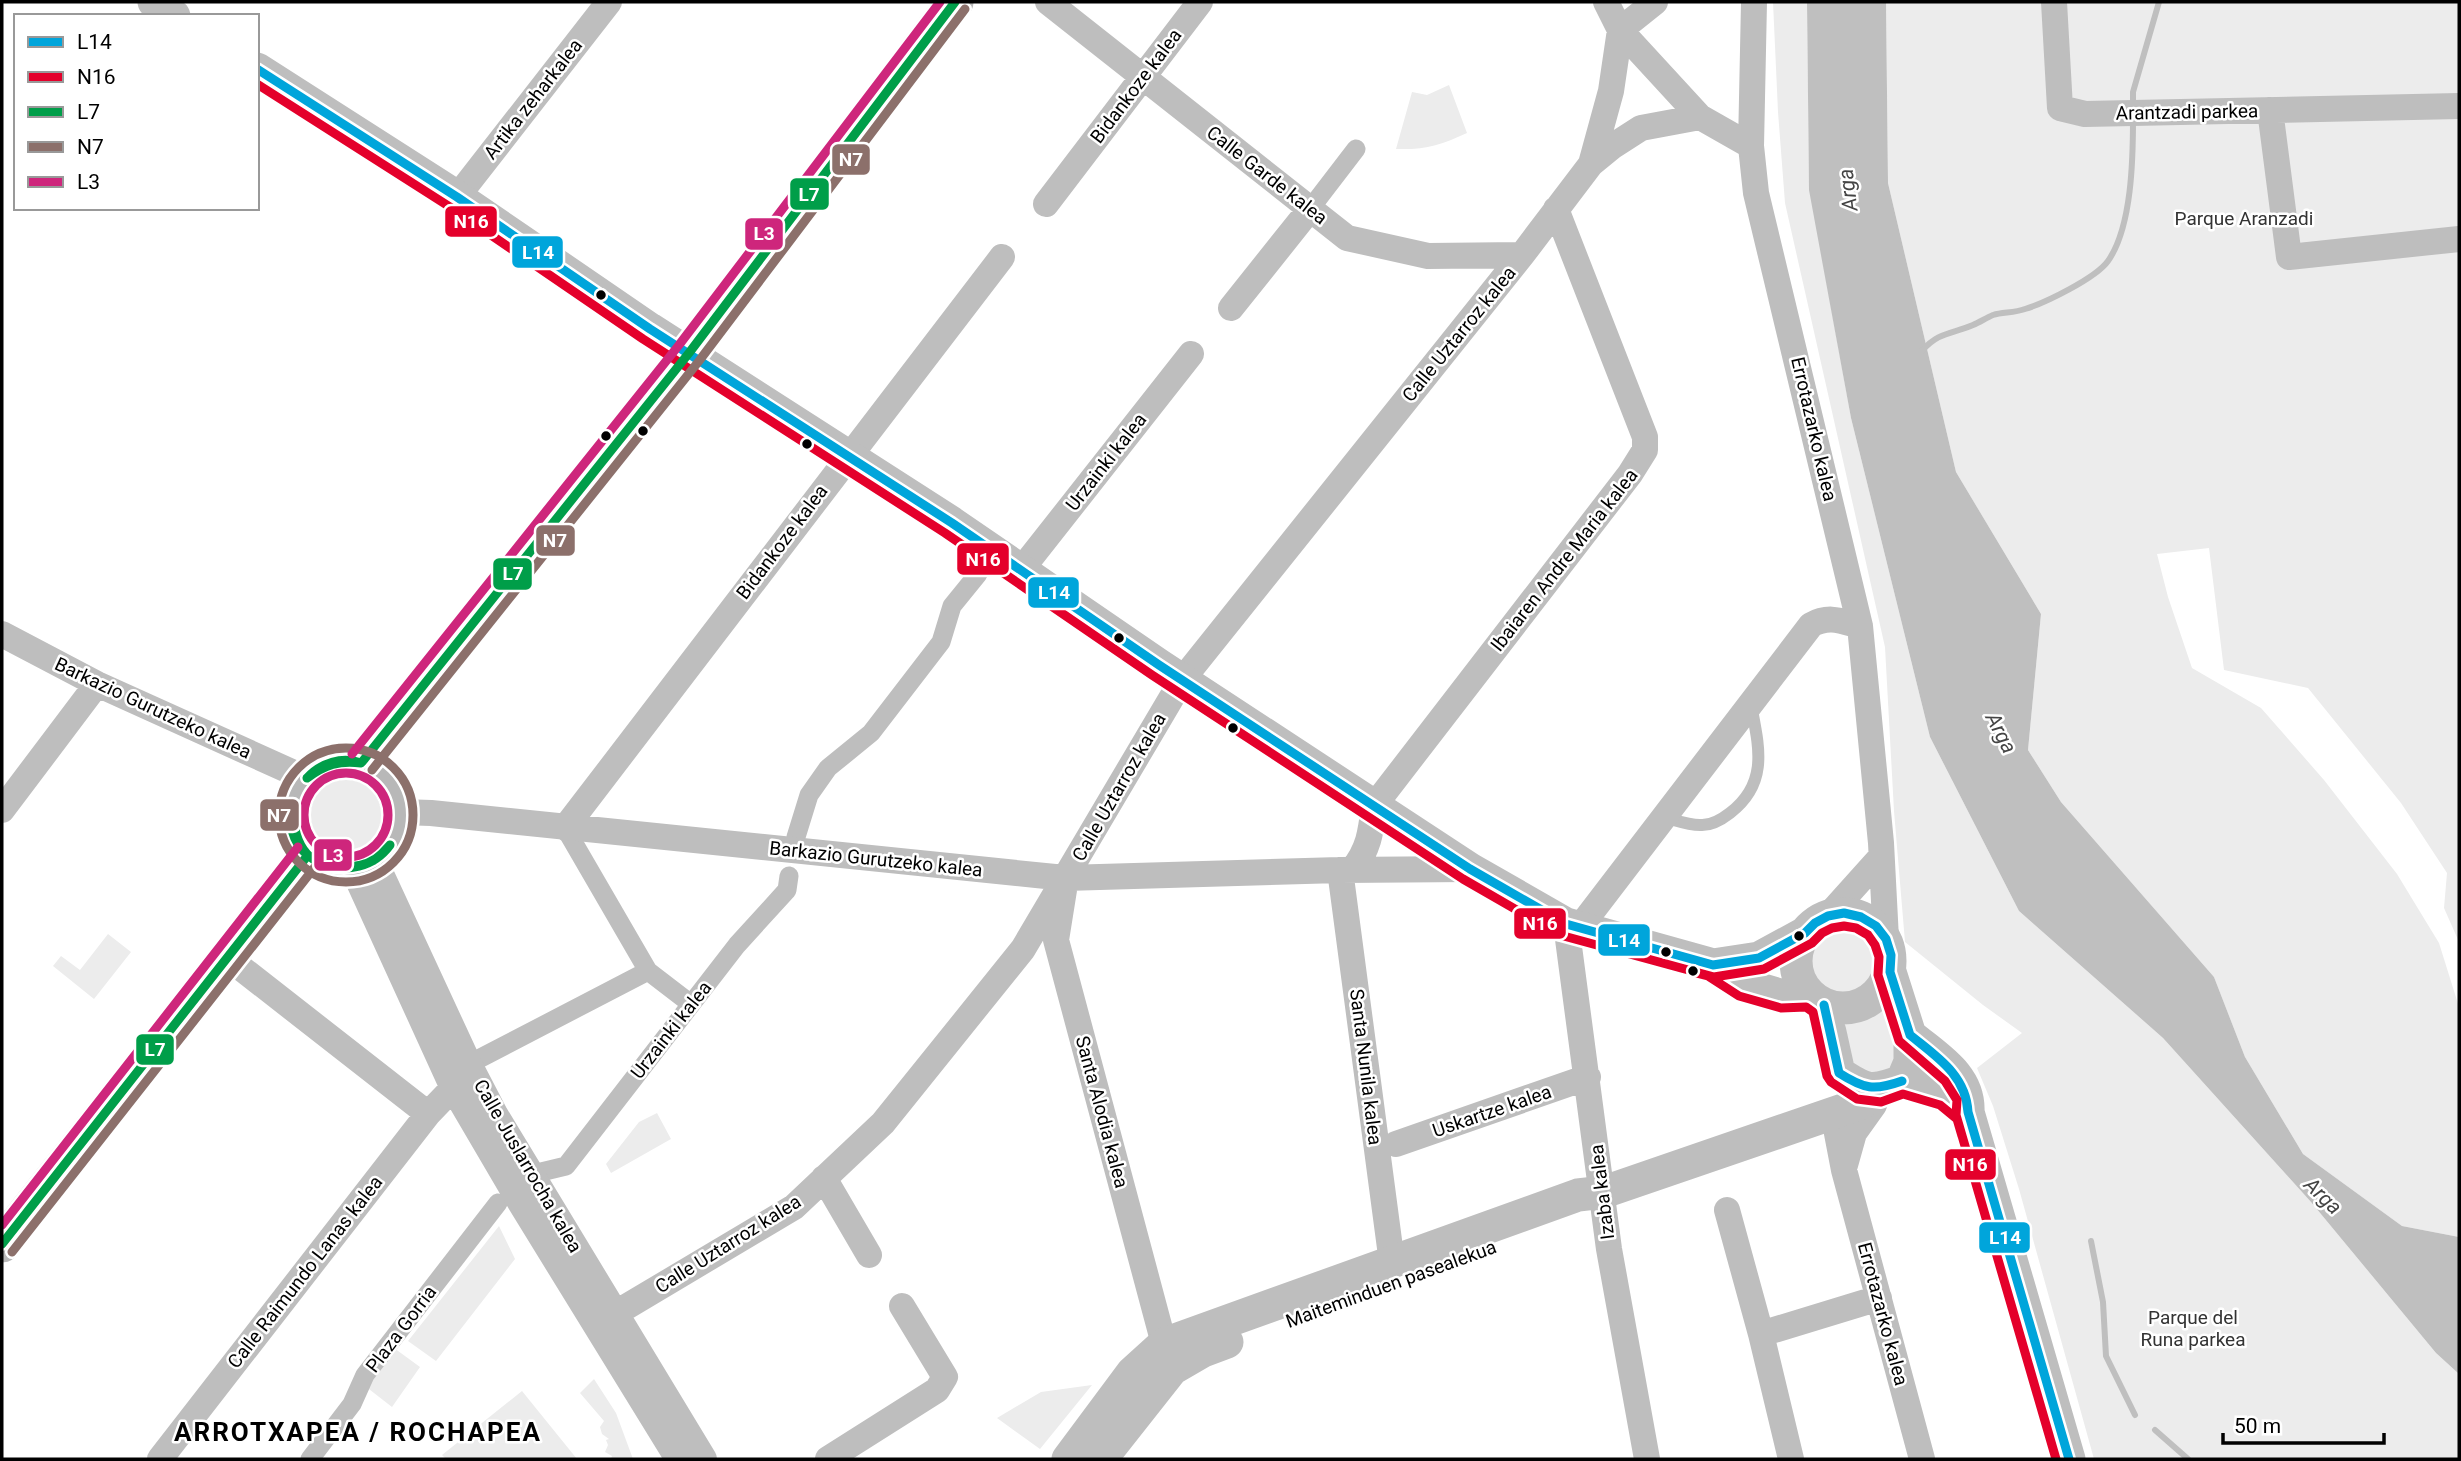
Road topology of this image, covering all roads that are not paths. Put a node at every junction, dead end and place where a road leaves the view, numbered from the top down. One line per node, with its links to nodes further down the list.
1 (609, 2): 18 (street, Artika zeharkalea)
2 (955, 2): 26 (main road)
3 (1048, 2): 11 (street, Calle Garde kalea)
4 (1200, 2): 11 (street, Bidankoze kalea)
5 (1606, 2): 9 (street)
6 (1655, 2): 9 (street)
7 (1754, 2): 15 (street, Errotazarko kalea)
8 (2054, 2): 13 (street, Arantzadi parkea)
9 (1619, 30): 14 (street); 17 (street, Calle Uztarroz kalea)
10 (259, 70): 18 (street)
11 (1143, 77): 19 (street, Bidankoze kalea); 20 (street, Calle Garde kalea)
12 (2459, 106): 13 (street)
13 (2270, 110): 22 (street, Arantzadi parkea)
14 (1700, 117): 15 (street); 17 (street, Calle Uztarroz kalea)
15 (1751, 146): 31 (street, Errotazarko kalea)
16 (1356, 149): 20 (street)
17 (1591, 163): 21 (street, Calle Uztarroz kalea)
18 (457, 197): 26 (street)
19 (1046, 204)
20 (1310, 209): 23 (street, Calle Garde kalea); 25 (street)
21 (1556, 209): 23 (street, Calle Uztarroz kalea); 38 (street, Ibaiaren Andre Maria kalea)
22 (2459, 239)
23 (1522, 254): 33 (street, Calle Uztarroz kalea)
24 (1002, 257): 28 (street, Bidankoze kalea)
25 (1231, 308)
26 (689, 352): 28 (street); 36 (main road)
27 (1191, 354): 29 (street, Urzainki kalea)
28 (848, 455): 29 (street); 42 (street, Bidankoze kalea)
29 (1021, 570): 33 (street)
30 (978, 574): 43 (street)
31 (1860, 626): 35 (street); 45 (street, Errotazarko kalea)
32 (2, 634): 34 (street, Barkazio Gurutzeko kalea)
33 (1182, 680): 38 (street); 50 (street, Calle Uztarroz kalea)
34 (97, 684): 37 (street, Barkazio Gurutzeko kalea); 39 (street)
35 (1751, 704): 41 (street); 41 (lane)
36 (362, 762): 37 (main road); 40 (main road)
37 (305, 778): 44 (main road)
38 (1374, 806): 47 (street); 48 (street)
39 (2, 810)
40 (401, 812): 42 (street, Barkazio Gurutzeko kalea); 46 (main road)
41 (1663, 817): 52 (street)
42 (565, 828): 50 (street, Barkazio Gurutzeko kalea); 56 (street)
43 (796, 837)
44 (308, 855): 46 (main road); 54 (main road)
45 (1881, 857): 51 (street); 53 (street, Errotazarko kalea)
46 (364, 865): 61 (street, Calle Juslarrocha kalea); 65 (street, Calle Juslarrocha kalea)
47 (1470, 869): 48 (street, Barkazio Gurutzeko kalea); 52 (street)
48 (1346, 870): 50 (street, Barkazio Gurutzeko kalea); 78 (street, Santa Nunila kalea)
49 (789, 876): 59 (street, Urzainki kalea)
50 (1065, 878): 72 (street, Calle Uztarroz kalea); 83 (street, Santa Alodia kalea)
51 (1816, 924): 53 (street); 55 (street); 58 (street)
52 (1573, 925): 55 (street); 63 (street, Izaba kalea)
53 (1886, 939): 57 (street)
54 (227, 957): 68 (street); 76 (main road)
55 (1713, 965): 58 (street)
56 (648, 971): 59 (street); 61 (street)
57 (1890, 972): 58 (street); 60 (street)
58 (1817, 1000): 62 (street, Errotazarko kalea)
59 (691, 1004): 71 (street, Urzainki kalea)
60 (1910, 1035): 64 (street); 67 (street)
61 (469, 1064): 81 (street, Calle Juslarrocha kalea)
62 (1839, 1073): 64 (street); 66 (street, Errotazarko kalea)
63 (1588, 1077): 69 (street, Uskartze kalea); 73 (street, Izaba kalea)
64 (1891, 1085): 66 (street, Maiteminduen pasealekua); 67 (street); 70 (street)
65 (453, 1088): 68 (street, Calle Raimundo Lanas kalea); 86 (street, Calle Juslarrocha kalea)
66 (1835, 1112): 70 (street, Errotazarko kalea); 73 (street, Maiteminduen pasealekua)
67 (1968, 1112): 94 (street)
68 (428, 1114): 84 (street, Calle Raimundo Lanas kalea)
69 (1396, 1144)
70 (1844, 1170): 79 (street, Errotazarko kalea)
71 (541, 1172)
72 (824, 1178): 77 (street); 81 (street, Calle Uztarroz kalea)
73 (1604, 1192): 78 (street, Maiteminduen pasealekua); 83 (street, Maiteminduen pasealekua); 91 (street, Izaba kalea)
74 (498, 1203): 85 (street, Plaza Gorria)
75 (1727, 1210): 82 (street)
76 (2, 1244)
77 (869, 1255)
78 (1392, 1263): 83 (street, Maiteminduen pasealekua)
79 (1880, 1298): 82 (street); 93 (street, Errotazarko kalea)
80 (902, 1306): 88 (street)
81 (616, 1313): 87 (street, Calle Juslarrocha kalea)
82 (1761, 1334): 92 (street)
83 (1168, 1356): 89 (street); 90 (street)
84 (160, 1459)
85 (310, 1459)
86 (678, 1459)
87 (704, 1459)
88 (828, 1459)
89 (1068, 1459)
90 (1101, 1459)
91 (1647, 1459)
92 (1791, 1459)
93 (1922, 1459)
94 (2068, 1459)

